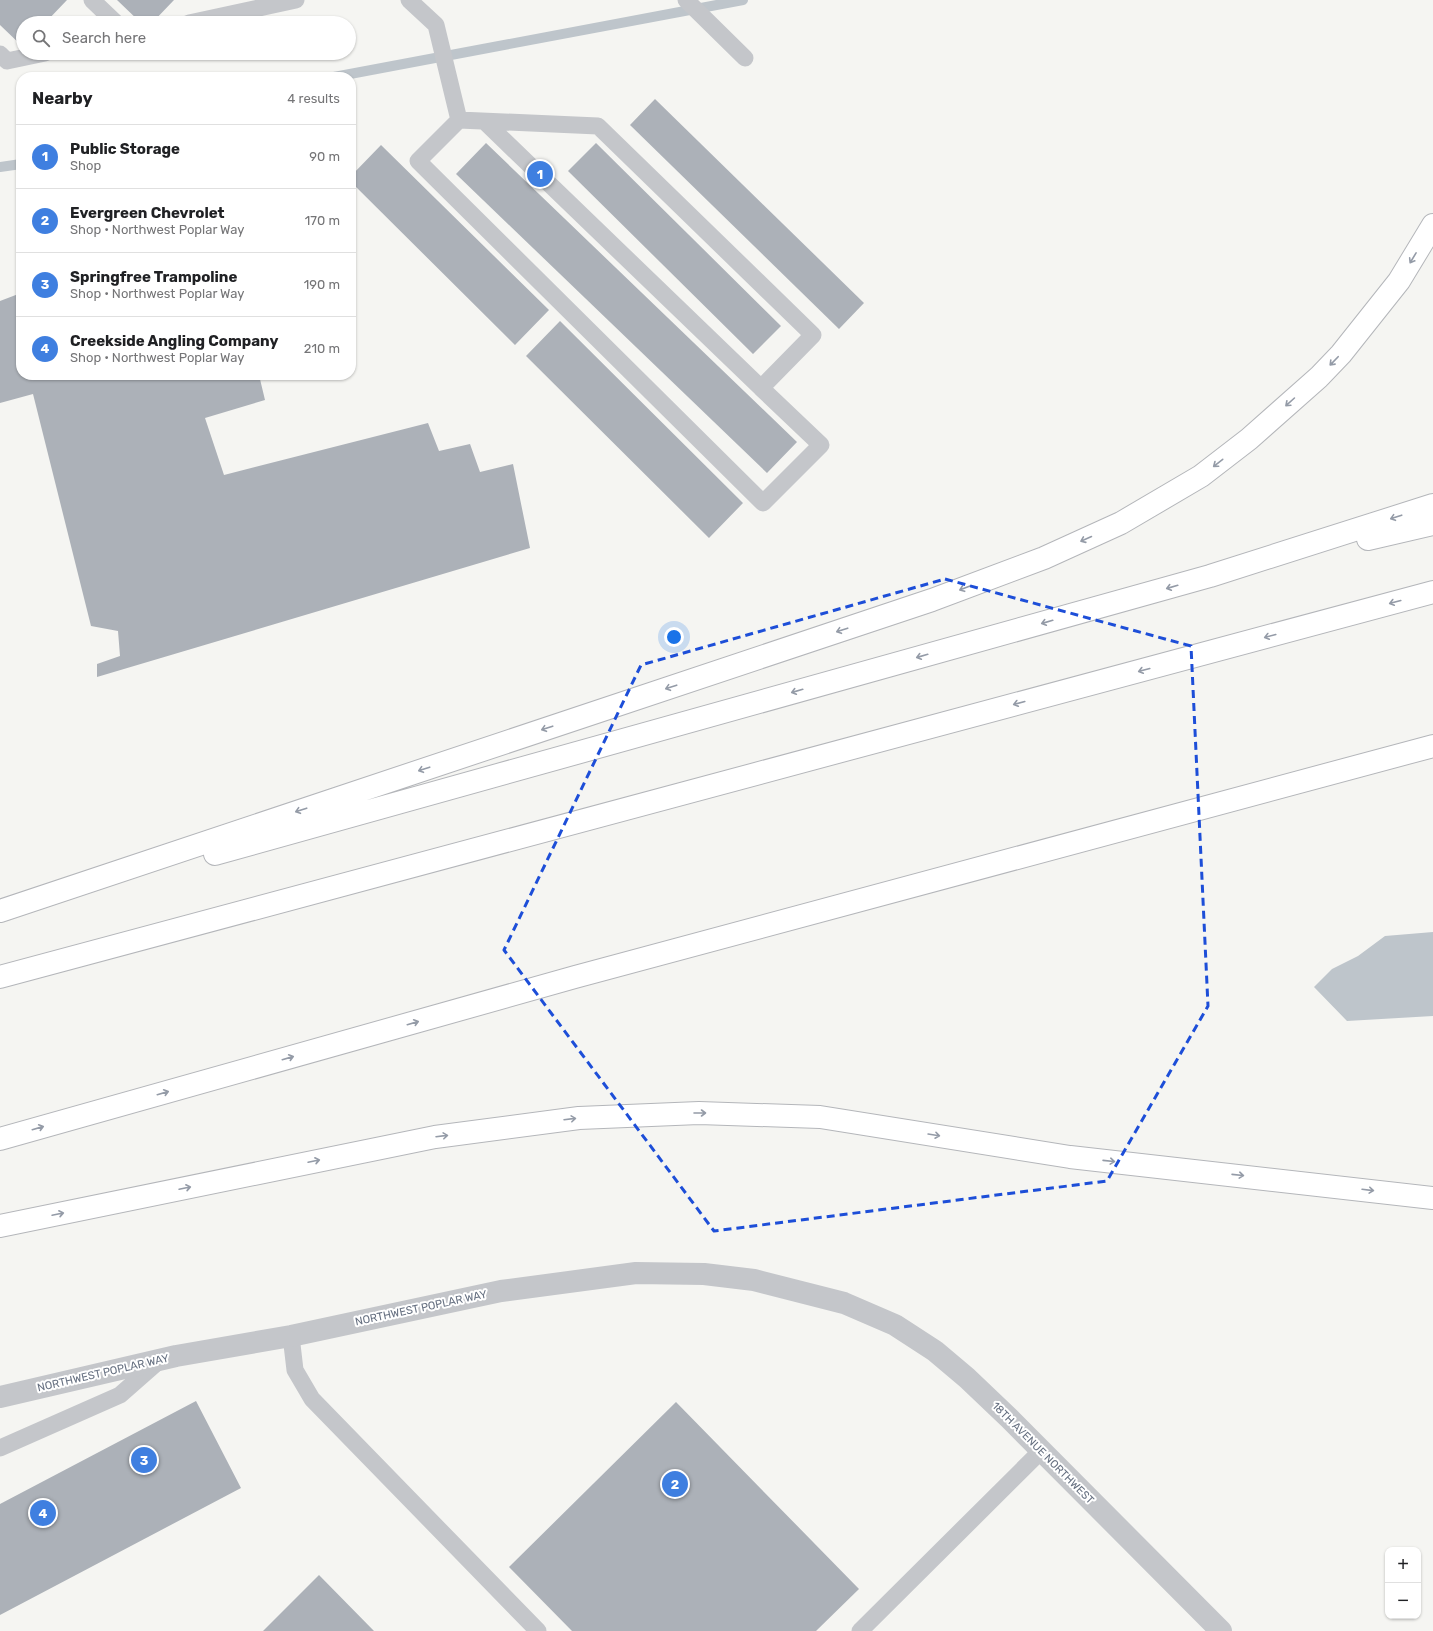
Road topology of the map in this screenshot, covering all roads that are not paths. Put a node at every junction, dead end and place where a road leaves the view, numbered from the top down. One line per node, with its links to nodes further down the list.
1 (92, 0): 6 (lane)
2 (296, 0): 5 (lane)
3 (409, 0): 11 (lane)
4 (686, 0): 9 (lane)
5 (258, 4): 7 (lane)
6 (109, 16)
7 (214, 16)
8 (0, 54): 10 (lane)
9 (745, 58)
10 (16, 59)
11 (459, 120): 12 (lane); 14 (lane)
12 (485, 122): 14 (lane); 14 (lane)
13 (1433, 225): 20 (highway, one-way to 20)
14 (761, 388)
15 (1433, 505): 17 (highway, one-way to 17)
16 (1433, 524): 17 (highway)
17 (1210, 576): 20 (highway, one-way to 20)
18 (1433, 592): 21 (highway, one-way to 21)
19 (1433, 746): 22 (highway, one-way to 19)
20 (0, 912)
21 (0, 977)
22 (0, 1139)
23 (1433, 1198): 24 (highway, one-way to 23)
24 (0, 1226)
25 (844, 1303): 26 (street, NORTHWEST POPLAR WAY); 30 (street, 18TH AVENUE NORTHWEST)
26 (291, 1336): 27 (street, NORTHWEST POPLAR WAY); 31 (lane)
27 (162, 1359): 28 (street, NORTHWEST POPLAR WAY); 29 (lane)
28 (0, 1396)
29 (0, 1448)
30 (1041, 1450): 32 (lane); 33 (street, 18TH AVENUE NORTHWEST)
31 (538, 1631)
32 (860, 1631)
33 (1221, 1631)

